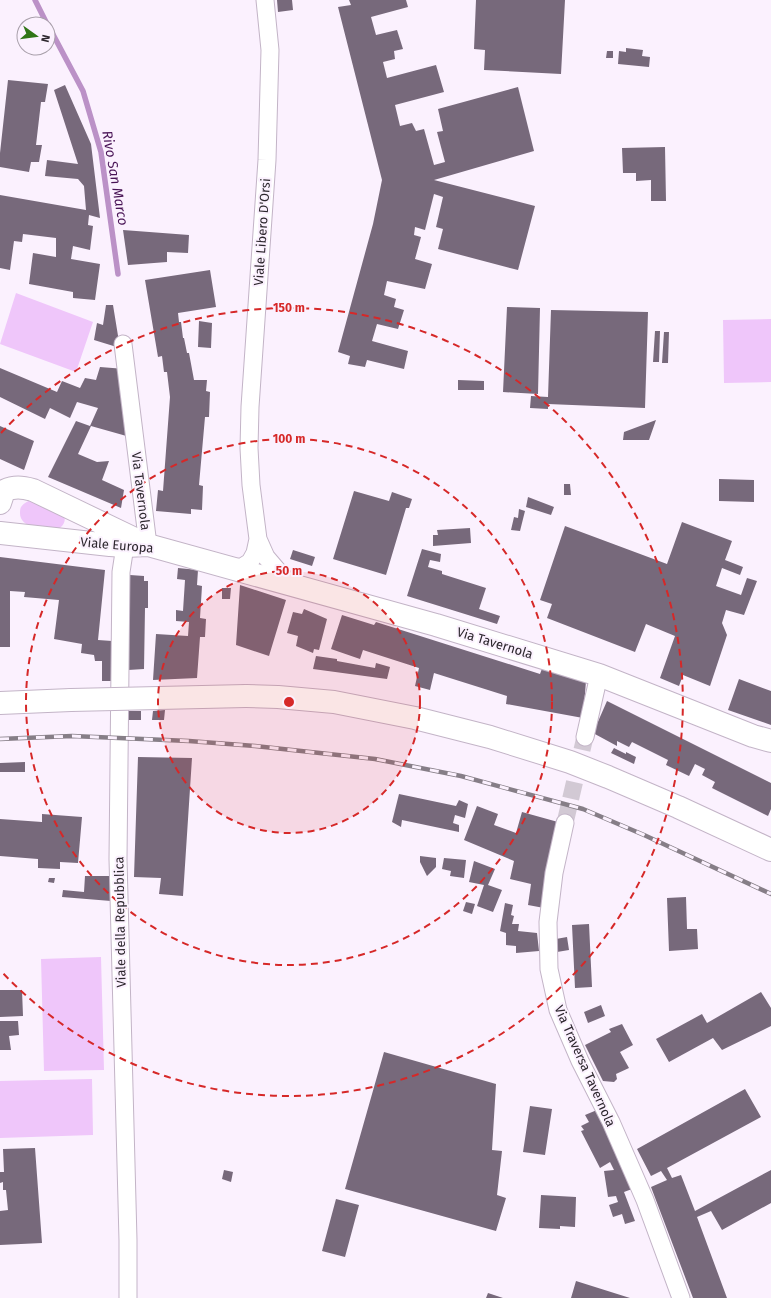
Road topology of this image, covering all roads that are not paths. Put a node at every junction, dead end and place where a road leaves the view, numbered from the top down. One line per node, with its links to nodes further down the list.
1 (265, 0): 6 (street, Viale Libero D'Orsi)
2 (123, 344): 8 (street, Via Tavernola)
3 (1, 493): 4 (main road, Via Tavernola)
4 (66, 505): 7 (main road); 8 (main road, Via Tavernola)
5 (3, 531): 7 (main road, Viale Europa)
6 (258, 539): 10 (street, Viale Libero D'Orsi); 11 (street)
7 (54, 540): 9 (main road, Viale Europa)
8 (148, 545): 9 (main road, Viale Europa); 10 (main road, Viale Europa)
9 (125, 546): 19 (street, Viale della Repubblica)
10 (231, 568): 11 (main road, Via Tavernola)
11 (288, 584): 12 (main road, Via Tavernola)
12 (599, 675): 14 (street); 15 (main road, Via Tavernola)
13 (0, 703): 18 (main road, bridge)
14 (585, 737)
15 (762, 739): 16 (street)
16 (771, 753)
17 (565, 823): 20 (street, Via Traversa Tavernola)
18 (771, 850)
19 (128, 1298)
20 (681, 1298)

